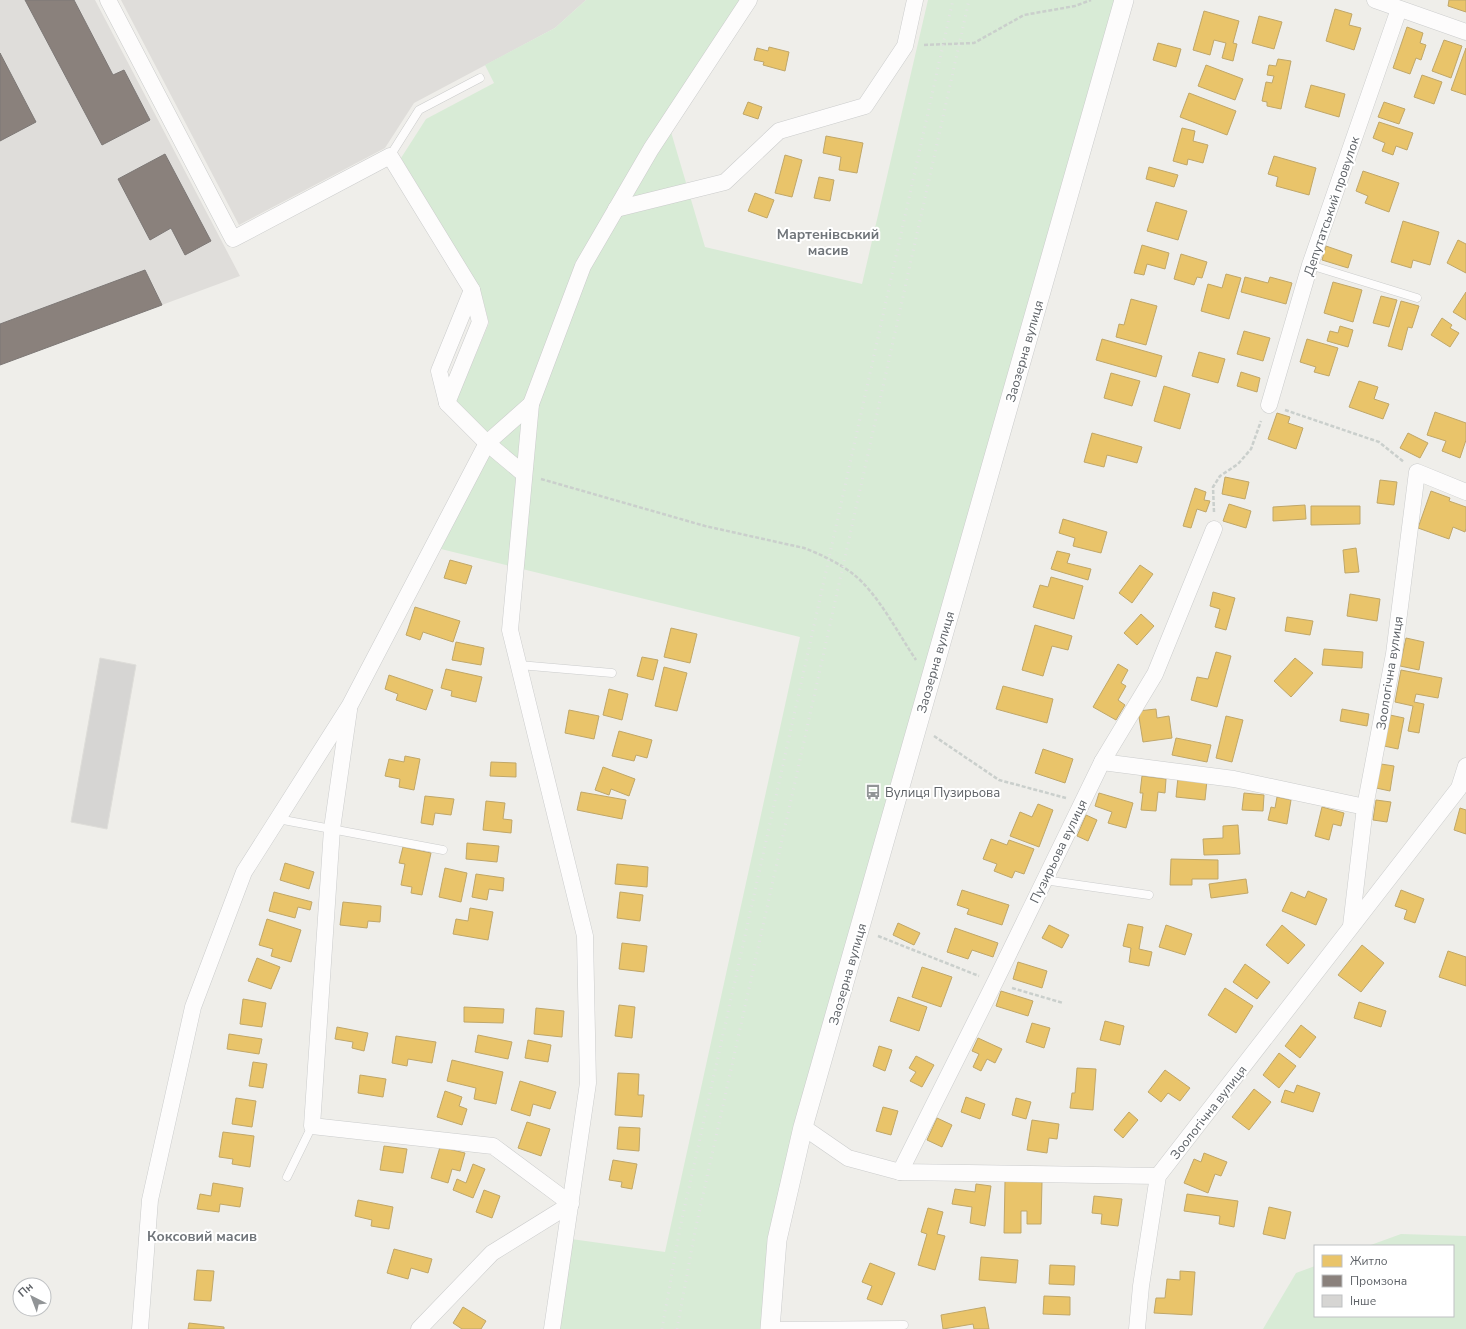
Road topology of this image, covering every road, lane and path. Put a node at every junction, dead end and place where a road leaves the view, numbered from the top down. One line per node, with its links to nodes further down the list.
1 (108, 0): 11 (street)
2 (749, 0): 12 (street)
3 (916, 0): 9 (street)
4 (1091, 0): 9 (path)
5 (1124, 0): 24 (street, Заозерна вулиця)
6 (1375, 0): 7 (street)
7 (1399, 9): 8 (street); 13 (street, Депутатський провулок)
8 (1466, 32)
9 (905, 46): 12 (street)
10 (480, 78): 11 (lane)
11 (390, 156): 17 (street)
12 (616, 209): 15 (street)
13 (1310, 265): 14 (lane); 16 (street, Депутатський провулок)
14 (1417, 298)
15 (531, 404): 17 (street); 19 (street)
16 (1269, 404): 18 (path); 21 (path)
17 (487, 443): 19 (street); 25 (street)
18 (1416, 472): 20 (street); 31 (street, Зоологічна вулиця)
19 (524, 474): 22 (street); 24 (path)
20 (1466, 492)
21 (1214, 529): 27 (street, Пузирьова вулиця)
22 (519, 665): 23 (lane); 46 (street)
23 (612, 673)
24 (930, 681): 26 (street, Заозерна вулиця)
25 (350, 705): 32 (street); 33 (street)
26 (918, 725): 30 (path); 38 (street, Заозерна вулиця)
27 (1102, 762): 30 (street, Пузирьова вулиця); 31 (street)
28 (1466, 766): 29 (street, Зоологічна вулиця)
29 (1462, 789): 37 (street, Зоологічна вулиця)
30 (1082, 803): 35 (street, Пузирьова вулиця)
31 (1365, 807): 37 (street, Зоологічна вулиця)
32 (278, 819): 33 (lane); 49 (street)
33 (332, 829): 34 (lane); 41 (street)
34 (443, 850)
35 (1044, 880): 36 (lane); 39 (street, Пузирьова вулиця)
36 (1150, 895)
37 (1351, 926): 44 (street, Зоологічна вулиця)
38 (860, 929): 39 (path); 42 (street, Заозерна вулиця)
39 (995, 982): 40 (path); 43 (street, Пузирьова вулиця)
40 (1063, 1003)
41 (312, 1126): 45 (lane); 46 (street)
42 (803, 1127): 43 (street); 48 (street, Заозерна вулиця)
43 (900, 1172): 44 (street)
44 (1158, 1176): 52 (street, Зоологічна вулиця)
45 (287, 1177)
46 (571, 1204): 50 (street); 51 (street)
47 (904, 1326): 48 (lane)
48 (770, 1328)
49 (140, 1329)
50 (419, 1329)
51 (552, 1329)
52 (1137, 1329)

